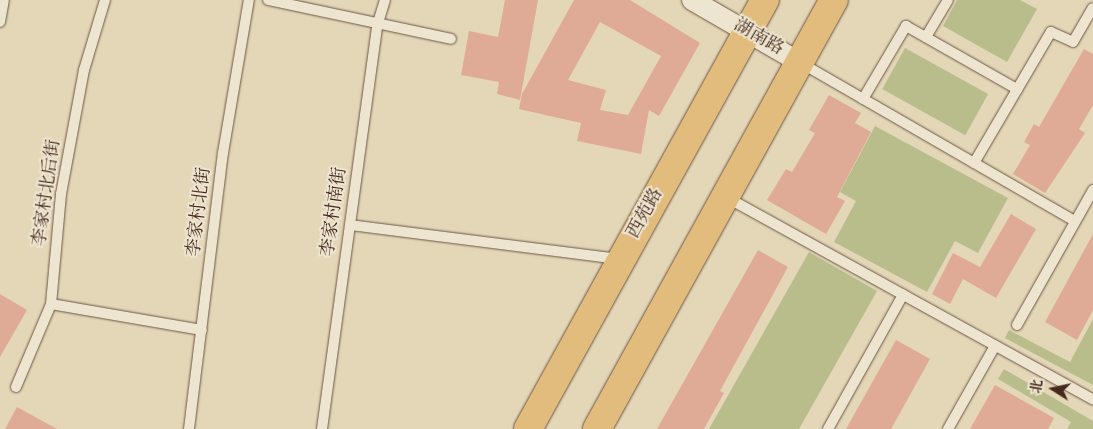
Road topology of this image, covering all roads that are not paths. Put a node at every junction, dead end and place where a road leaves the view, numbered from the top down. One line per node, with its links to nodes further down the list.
1 (4, 0): 11 (lane)
2 (105, 0): 26 (lane, 李家村北后街)
3 (249, 0): 28 (lane, 李家村北街)
4 (268, 0): 12 (lane)
5 (385, 0): 12 (lane, 李家村南街)
6 (692, 0): 13 (street, 湖南路)
7 (765, 0): 13 (main road, 西苑路)
8 (834, 0): 16 (main road)
9 (948, 0): 14 (lane)
10 (1093, 8): 17 (lane)
11 (0, 22)
12 (377, 26): 15 (lane); 23 (lane, 李家村南街)
13 (747, 32): 16 (street, 湖南路); 24 (main road, 西苑路)
14 (926, 37): 17 (lane); 18 (lane)
15 (451, 40)
16 (799, 62): 18 (lane); 21 (main road)
17 (1018, 89): 19 (lane)
18 (863, 99): 19 (lane)
19 (974, 163): 22 (lane)
20 (1093, 190): 22 (lane)
21 (725, 196): 25 (lane); 35 (main road)
22 (1075, 221): 27 (lane)
23 (350, 225): 24 (lane); 33 (lane, 李家村南街)
24 (622, 259): 34 (main road, 西苑路)
25 (903, 295): 29 (lane); 36 (lane)
26 (51, 304): 28 (lane); 30 (lane, 李家村北后街)
27 (1017, 325)
28 (202, 330): 32 (lane, 李家村北街)
29 (995, 346): 31 (lane); 37 (lane)
30 (16, 388)
31 (1093, 400)
32 (189, 429)
33 (322, 429)
34 (528, 429)
35 (597, 429)
36 (828, 429)
37 (948, 429)

